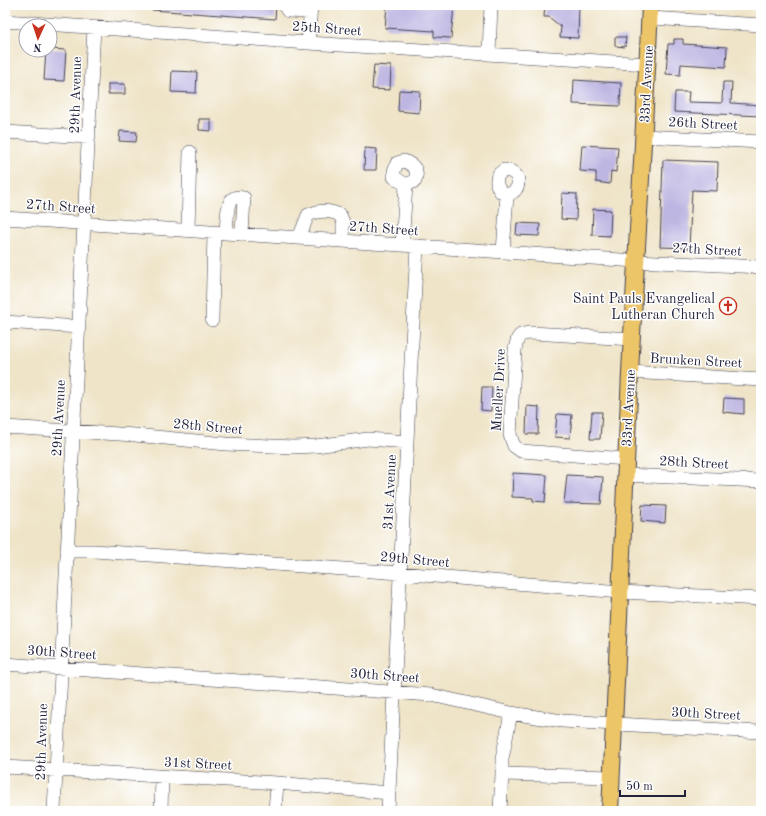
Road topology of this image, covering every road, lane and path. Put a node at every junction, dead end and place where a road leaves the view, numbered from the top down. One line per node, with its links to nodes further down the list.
1 (285, 5): 3 (street)
2 (491, 5): 9 (street)
3 (311, 9): 8 (street)
4 (650, 12): 6 (street); 10 (main road, 33rd Avenue)
5 (5, 21): 7 (street, 25th Street)
6 (761, 25)
7 (94, 27): 8 (street, 25th Street); 13 (street, 29th Avenue)
8 (308, 43): 9 (street, 25th Street)
9 (489, 54): 10 (street, 25th Street)
10 (647, 64): 12 (main road, 33rd Avenue)
11 (5, 132): 13 (street)
12 (643, 136): 14 (street, 26th Street); 28 (main road, 33rd Avenue)
13 (89, 137): 19 (street, 29th Avenue)
14 (761, 142)
15 (190, 152): 20 (street)
16 (406, 185): 25 (street)
17 (507, 194): 27 (street)
18 (5, 218): 19 (street, 27th Street)
19 (85, 223): 20 (street, 27th Street); 32 (street, 29th Avenue)
20 (188, 230): 21 (street, 27th Street)
21 (220, 233): 22 (street, 27th Street); 22 (street); 30 (street)
22 (242, 234): 23 (street, 27th Street)
23 (299, 238): 24 (street, 27th Street); 24 (street)
24 (343, 241): 25 (street, 27th Street)
25 (402, 245): 26 (street, 27th Street)
26 (417, 246): 27 (street, 27th Street); 38 (street, 31st Avenue)
27 (504, 252): 28 (street, 27th Street)
28 (636, 261): 29 (street, 27th Street); 33 (main road, 33rd Avenue)
29 (761, 267)
30 (212, 320)
31 (5, 322): 32 (street)
32 (80, 327): 37 (street, 29th Avenue)
33 (632, 339): 34 (main road, 33rd Avenue); 39 (street, Mueller Drive)
34 (630, 372): 35 (street, Brunken Street); 39 (main road, 33rd Avenue)
35 (761, 380)
36 (5, 427): 37 (street, 28th Street)
37 (74, 432): 38 (street, 28th Street); 41 (street, 29th Avenue)
38 (407, 442): 42 (street, 31st Avenue)
39 (626, 467): 40 (street, 28th Street); 43 (main road, 33rd Avenue)
40 (761, 480)
41 (67, 550): 42 (street, 29th Street); 46 (street, 29th Avenue)
42 (400, 573): 43 (street, 29th Street); 47 (street, 31st Avenue)
43 (620, 592): 44 (street, 29th Street); 49 (main road, 33rd Avenue)
44 (761, 599)
45 (5, 664): 46 (street, 30th Street)
46 (60, 668): 47 (street, 30th Street); 52 (street, 29th Avenue)
47 (395, 693): 48 (street, 30th Street); 57 (street, 31st Avenue)
48 (511, 713): 49 (street, 30th Street); 53 (street)
49 (615, 725): 50 (street, 30th Street); 55 (main road, 33rd Avenue)
50 (761, 732)
51 (5, 767): 52 (street, 31st Street)
52 (56, 770): 54 (street, 31st Street); 58 (street, 29th Avenue)
53 (502, 774): 55 (street); 62 (street)
54 (162, 777): 56 (street, 31st Street); 59 (street)
55 (612, 777): 63 (main road, 33rd Avenue)
56 (277, 783): 57 (street, 31st Street); 60 (street)
57 (389, 793): 61 (street, 31st Avenue)
58 (54, 811)
59 (161, 811)
60 (275, 811)
61 (388, 811)
62 (500, 811)
63 (610, 811)

